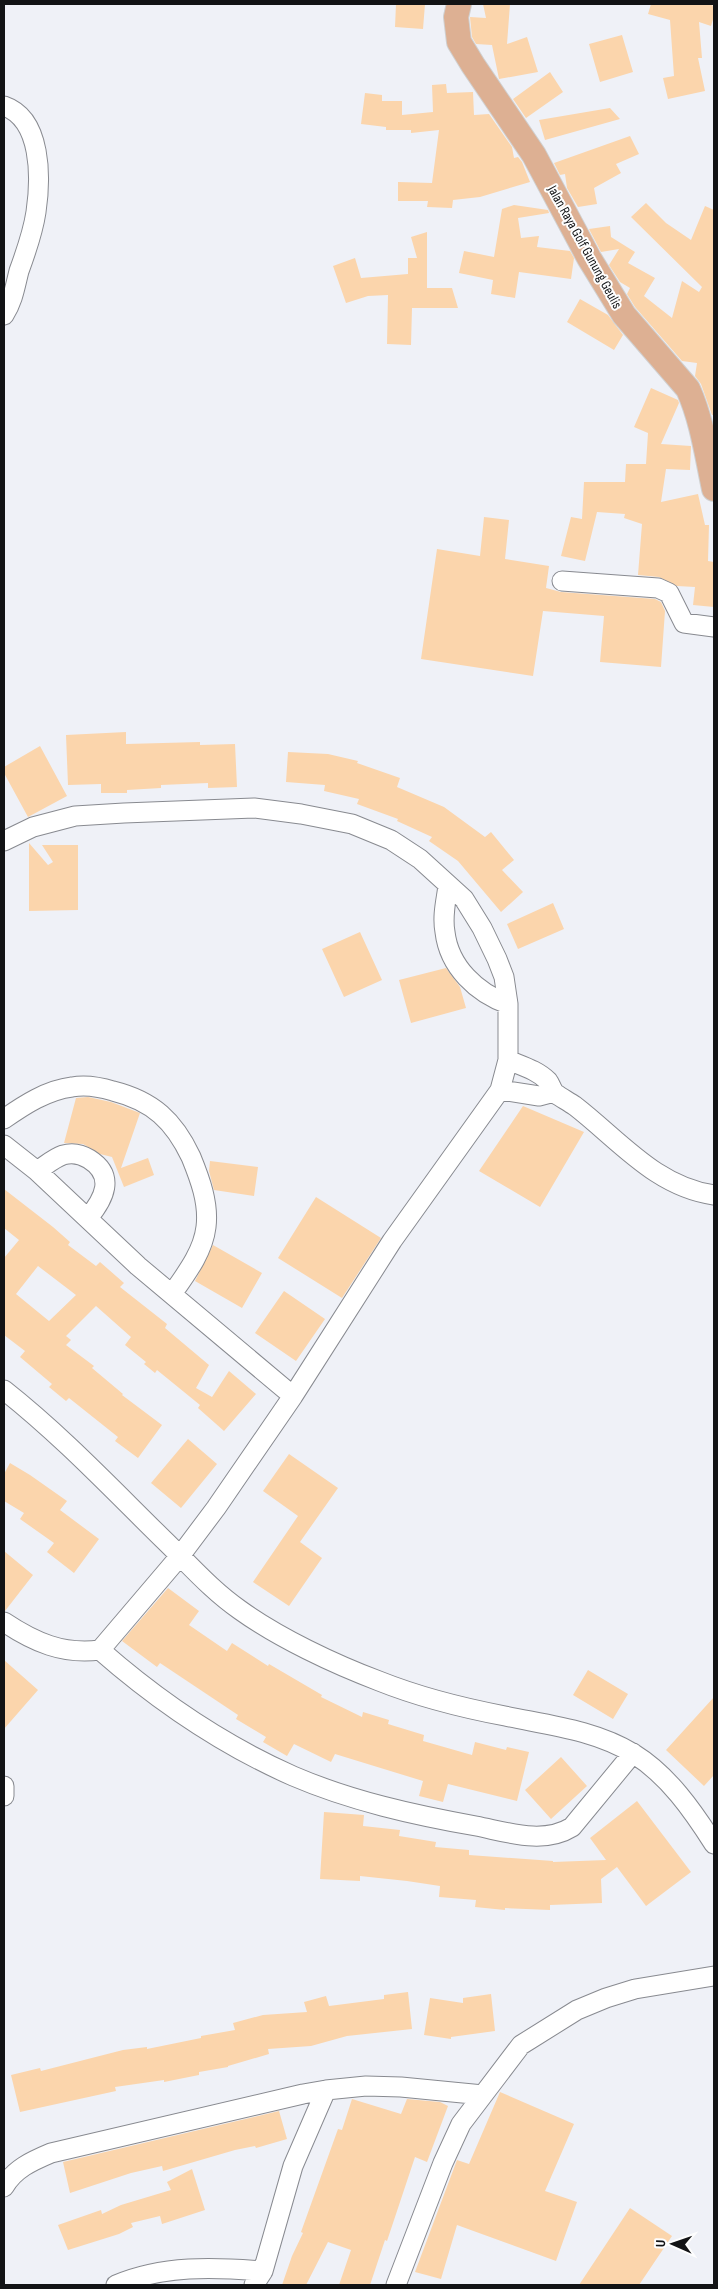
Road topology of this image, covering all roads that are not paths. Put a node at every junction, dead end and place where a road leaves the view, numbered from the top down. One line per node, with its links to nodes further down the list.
1 (458, 4): 5 (main road, Jalan Raya Golf Gunung Geulis)
2 (4, 106): 3 (street)
3 (11, 275): 4 (street)
4 (4, 315)
5 (710, 444): 6 (main road, Jalan Raya Golf Gunung Geulis)
6 (714, 489)
7 (562, 581): 8 (street)
8 (714, 628)
9 (4, 842): 10 (street)
10 (448, 886): 11 (street); 11 (street)
11 (508, 1004): 12 (street)
12 (508, 1060): 13 (street); 14 (street)
13 (500, 1090): 14 (street); 22 (street)
14 (554, 1092): 18 (street)
15 (4, 1119): 20 (street)
16 (4, 1145): 17 (street)
17 (37, 1171): 19 (street); 19 (street)
18 (714, 1196)
19 (88, 1218): 20 (street)
20 (172, 1294): 22 (street)
21 (4, 1390): 23 (street)
22 (294, 1396): 23 (street)
23 (180, 1556): 25 (street); 26 (street)
24 (4, 1622): 25 (street)
25 (100, 1650): 26 (street)
26 (633, 1753): 29 (street)
27 (4, 1786): 28 (street)
28 (4, 1796)
29 (714, 1844)
30 (714, 1976): 32 (street)
31 (326, 2090): 32 (street); 33 (street); 34 (street)
32 (483, 2095): 36 (street)
33 (4, 2187)
34 (259, 2278): 35 (street)
35 (116, 2285)
36 (396, 2285)

